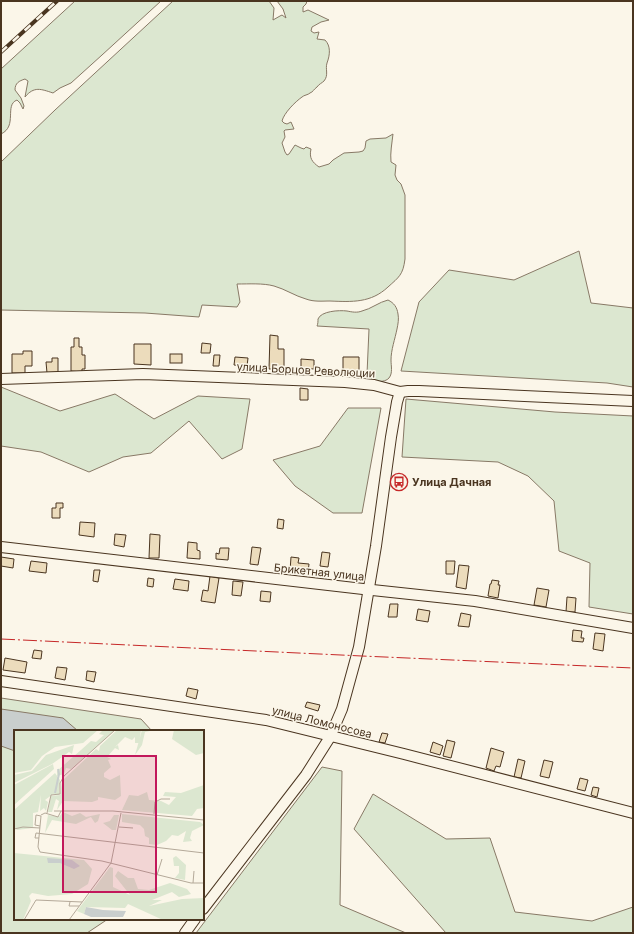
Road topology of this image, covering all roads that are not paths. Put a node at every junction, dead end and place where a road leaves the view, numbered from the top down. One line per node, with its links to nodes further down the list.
1 (1, 379): 2 (street, улица Борцов Революции)
2 (400, 392): 3 (street, улица Борцов Революции); 5 (street)
3 (633, 401)
4 (1, 546): 5 (street, Брикетная улица)
5 (369, 589): 6 (street, Брикетная улица); 8 (street)
6 (633, 628)
7 (1, 681): 8 (street, улица Ломоносова)
8 (330, 737): 9 (street, улица Ломоносова); 10 (street)
9 (633, 812)
10 (204, 908)
11 (195, 920): 12 (street)
12 (185, 933)

